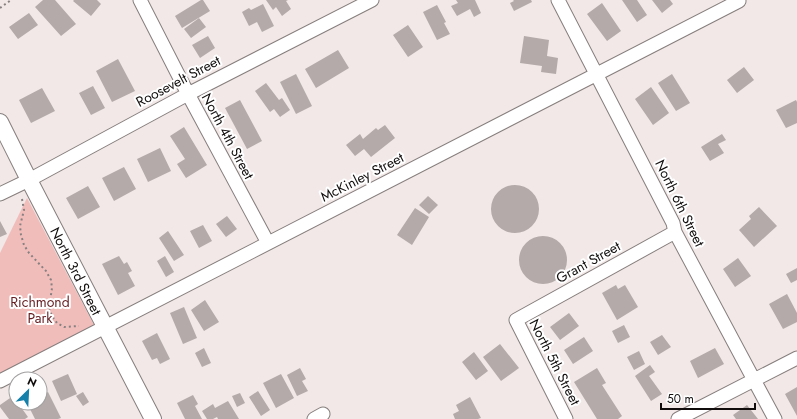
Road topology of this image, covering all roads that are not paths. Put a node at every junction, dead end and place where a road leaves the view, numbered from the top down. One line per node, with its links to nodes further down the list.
1 (140, 0): 6 (street, North 4th Street)
2 (372, 0): 6 (street, Roosevelt Street)
3 (558, 0): 5 (street, North 6th Street)
4 (739, 1): 5 (street, McKinley Street)
5 (596, 74): 10 (street, North 6th Street); 11 (street, McKinley Street)
6 (188, 94): 8 (street, Roosevelt Street); 11 (street, North 4th Street)
7 (0, 122): 8 (street, North 3rd Street)
8 (23, 182): 9 (street, Roosevelt Street); 13 (street, North 3rd Street)
9 (0, 194)
10 (675, 232): 12 (street, Grant Street); 15 (street, North 6th Street)
11 (268, 243): 13 (street, McKinley Street)
12 (516, 320): 18 (street, North 5th Street)
13 (103, 322): 16 (street, McKinley Street); 17 (street, North 3rd Street)
14 (797, 358): 15 (street)
15 (754, 380): 19 (street); 20 (street, North 6th Street)
16 (0, 381)
17 (153, 419)
18 (566, 419)
19 (678, 419)
20 (775, 419)

